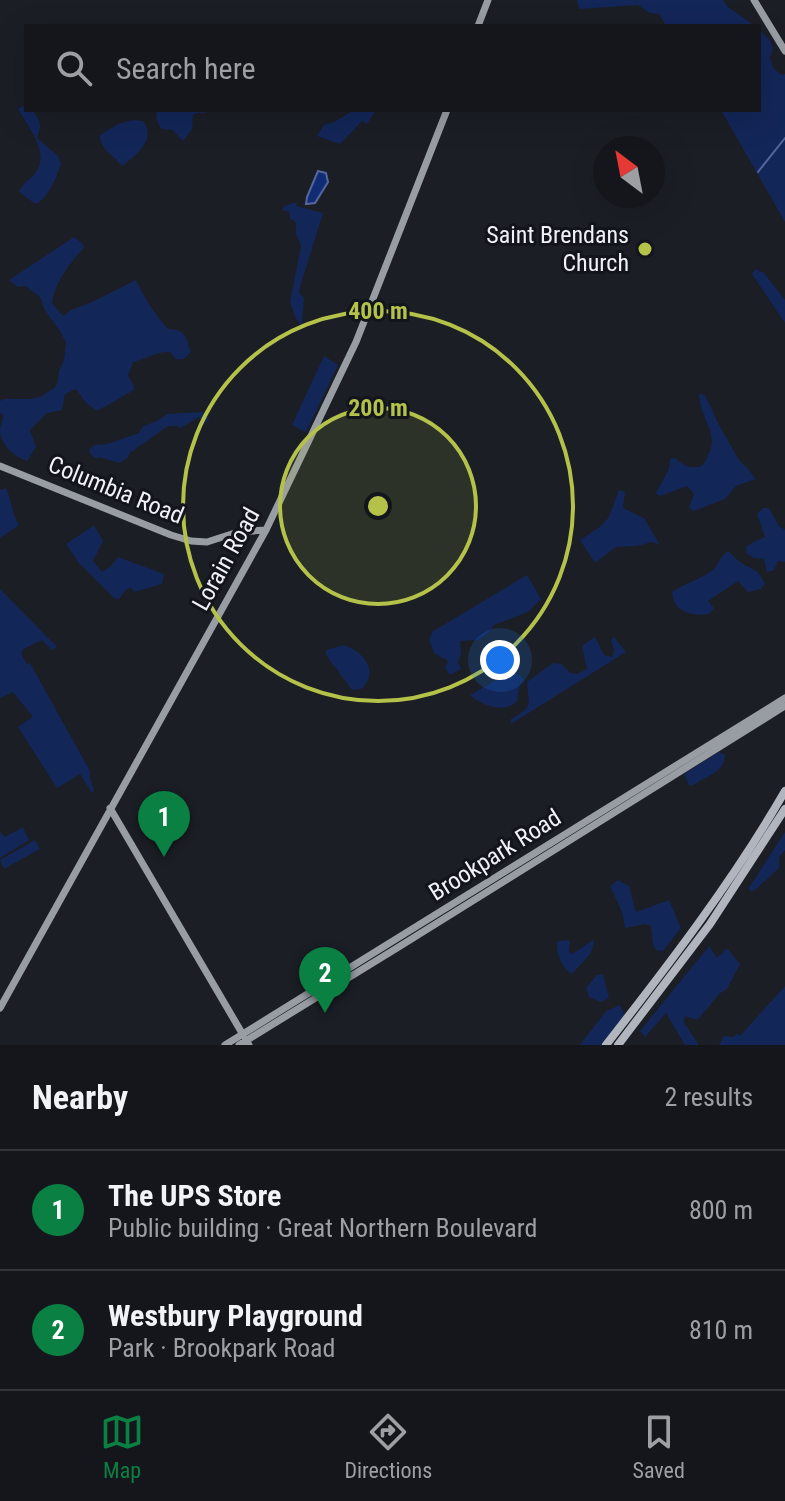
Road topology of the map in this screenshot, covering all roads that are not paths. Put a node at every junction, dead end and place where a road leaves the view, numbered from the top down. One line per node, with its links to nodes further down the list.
1 (488, 0): 3 (main road)
2 (754, 0): 4 (main road)
3 (479, 24)
4 (785, 51)
5 (446, 112): 7 (main road, Lorain Road)
6 (0, 466): 7 (main road, Columbia Road)
7 (266, 530): 11 (main road, Lorain Road)
8 (785, 698): 17 (main road, Brookpark Road)
9 (785, 706): 16 (main road, Brookpark Road)
10 (785, 791): 20 (highway)
11 (110, 808): 13 (main road, Lorain Road); 14 (main road)
12 (785, 809): 21 (highway)
13 (102, 824): 14 (main road); 15 (main road, Lorain Road)
14 (121, 826): 17 (main road)
15 (0, 1008)
16 (259, 1033): 17 (main road, Brookpark Road); 19 (main road)
17 (244, 1041): 18 (main road, Brookpark Road)
18 (225, 1045)
19 (256, 1045)
20 (606, 1045)
21 (618, 1045)

